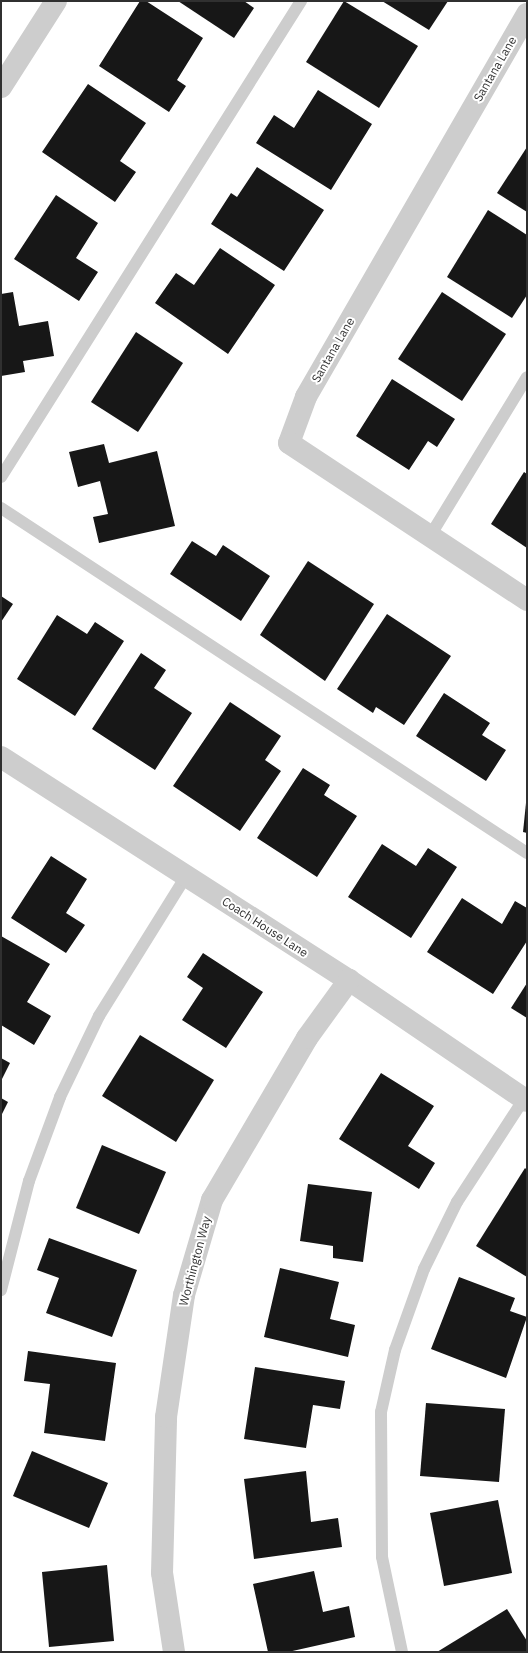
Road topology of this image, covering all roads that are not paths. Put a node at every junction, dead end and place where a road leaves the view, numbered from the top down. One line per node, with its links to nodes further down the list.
1 (56, 1): 4 (street)
2 (302, 1): 6 (lane)
3 (527, 14): 8 (street, Santana Lane)
4 (1, 87)
5 (527, 377): 8 (lane)
6 (1, 477)
7 (1, 508): 11 (lane)
8 (430, 536): 9 (street, Santana Lane)
9 (527, 600)
10 (4, 765): 12 (street, Coach House Lane)
11 (527, 853)
12 (186, 876): 13 (street, Coach House Lane); 15 (lane)
13 (349, 980): 14 (street, Coach House Lane); 16 (street, Worthington Way)
14 (525, 1100): 17 (lane)
15 (1, 1290)
16 (174, 1652)
17 (402, 1652)

